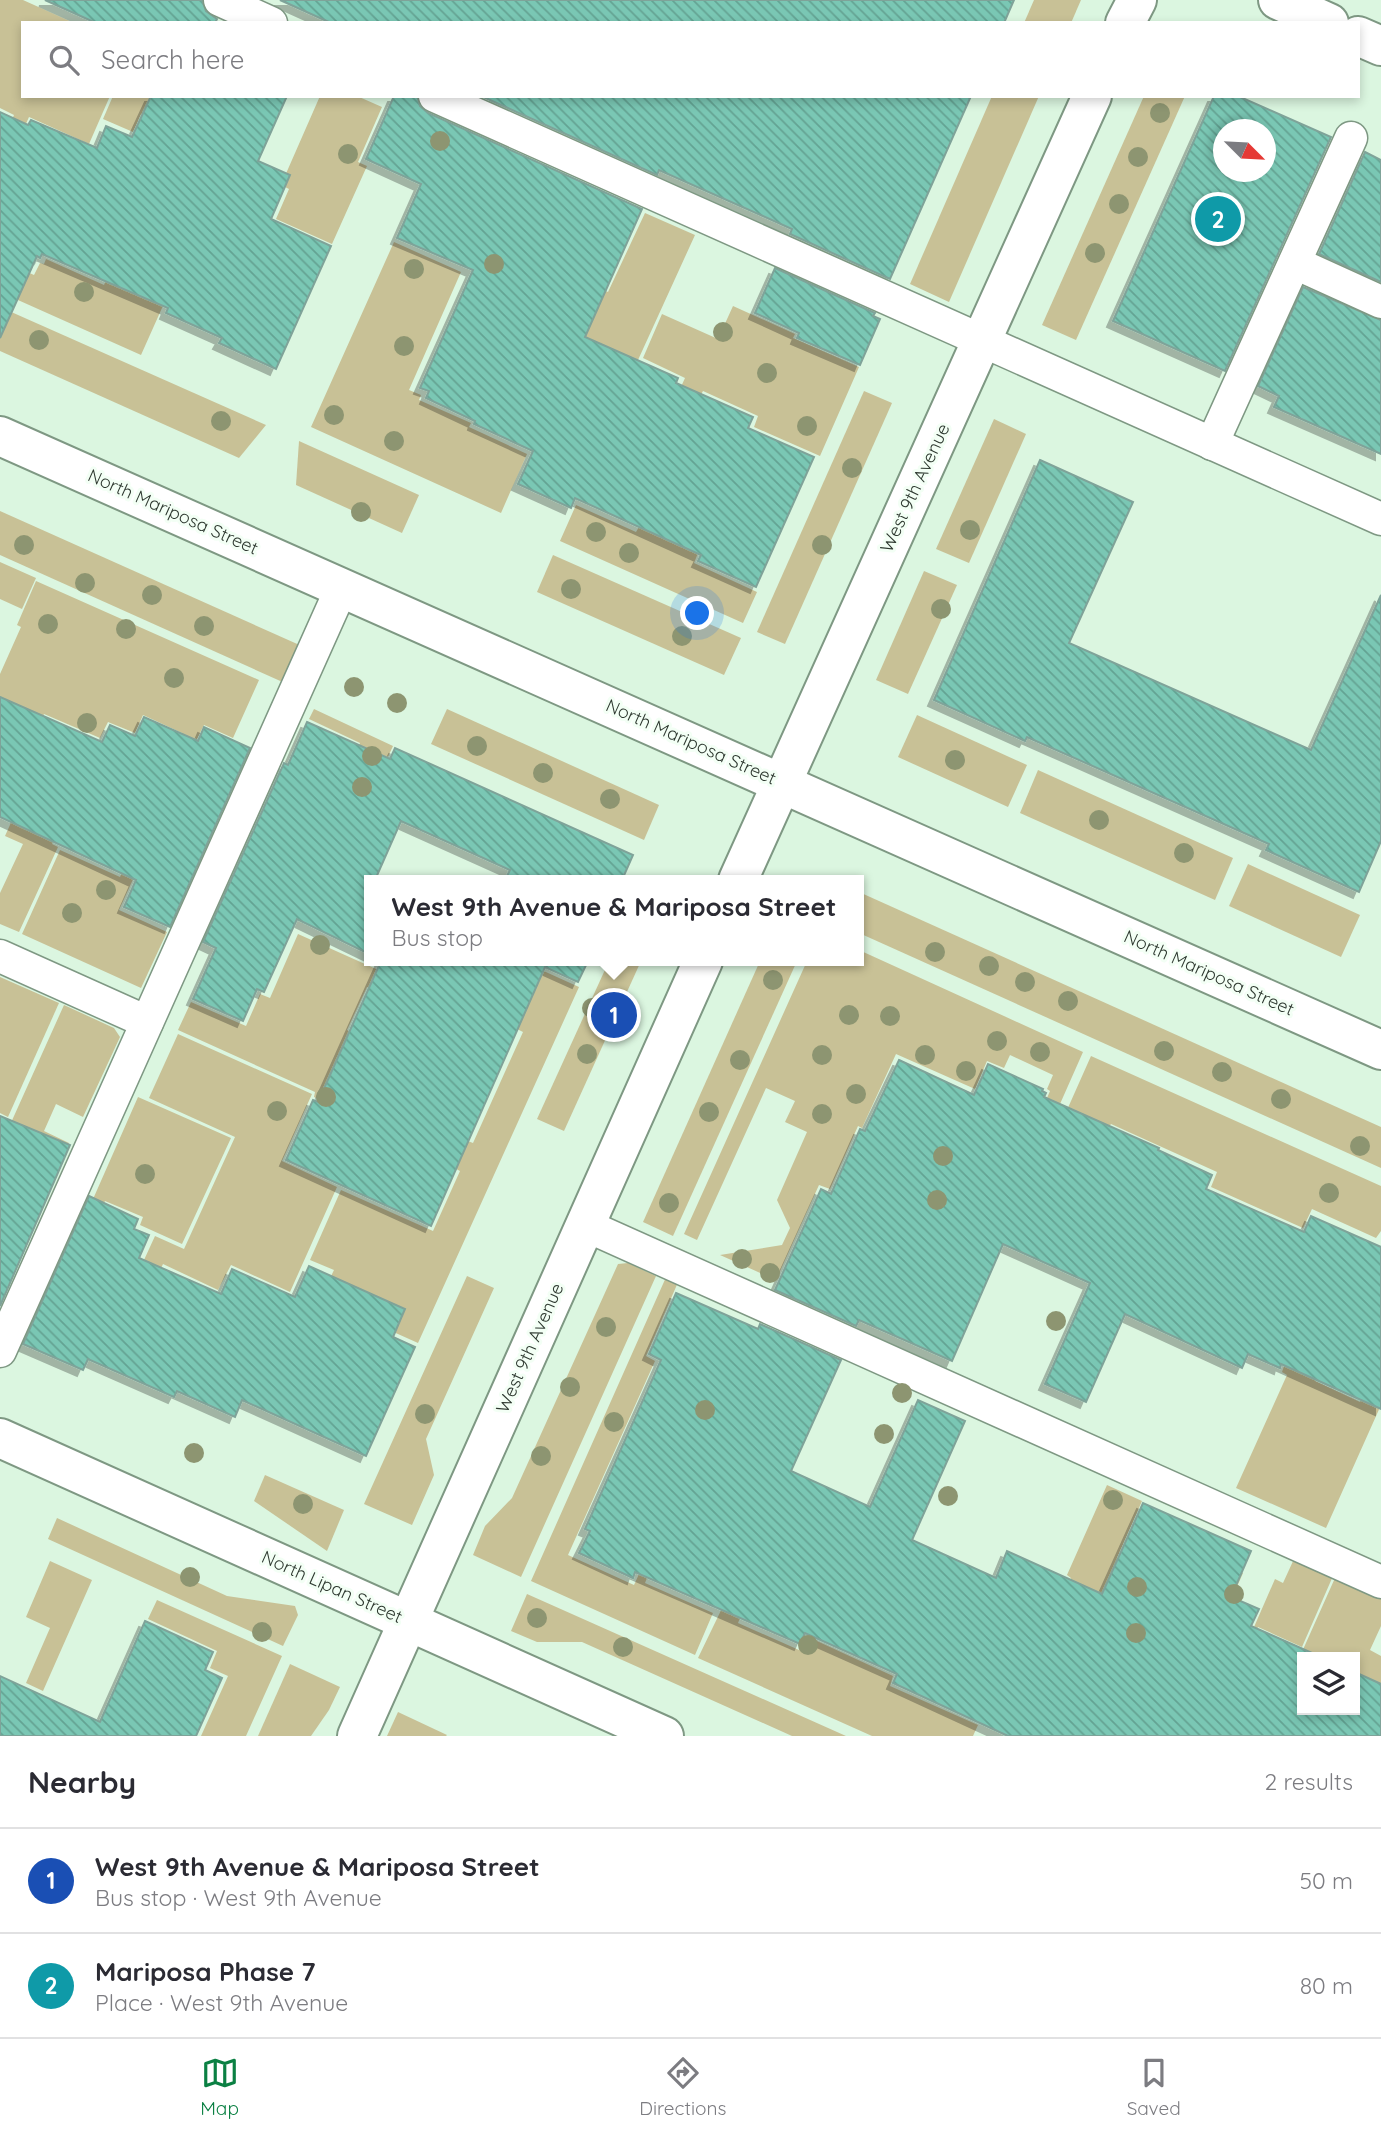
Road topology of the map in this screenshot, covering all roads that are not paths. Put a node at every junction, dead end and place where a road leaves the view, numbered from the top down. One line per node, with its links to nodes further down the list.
1 (220, 0): 4 (lane)
2 (1137, 0): 5 (street)
3 (1278, 0): 6 (street)
4 (267, 21)
5 (1126, 21)
6 (1325, 21)
7 (1360, 37): 8 (street)
8 (1381, 46)
9 (439, 98): 14 (lane)
10 (1091, 98): 14 (street, West 9th Avenue)
11 (1351, 138): 12 (lane)
12 (1295, 263): 13 (lane); 16 (lane)
13 (1381, 302)
14 (982, 341): 16 (lane); 19 (street, West 9th Avenue)
15 (0, 436): 18 (street, North Mariposa Street)
16 (1212, 444): 17 (lane)
17 (1381, 519)
18 (342, 587): 19 (street, North Mariposa Street); 23 (lane)
19 (782, 782): 20 (street, West 9th Avenue); 24 (street, North Mariposa Street)
20 (740, 875)
21 (0, 956): 23 (lane)
22 (701, 966): 25 (street, West 9th Avenue)
23 (147, 1022): 26 (lane)
24 (1381, 1050)
25 (585, 1225): 28 (lane); 29 (street, West 9th Avenue)
26 (0, 1350)
27 (0, 1438): 29 (street, North Lipan Street)
28 (1381, 1583)
29 (408, 1622): 30 (street, West 9th Avenue); 31 (street, North Lipan Street)
30 (357, 1736)
31 (664, 1736)

